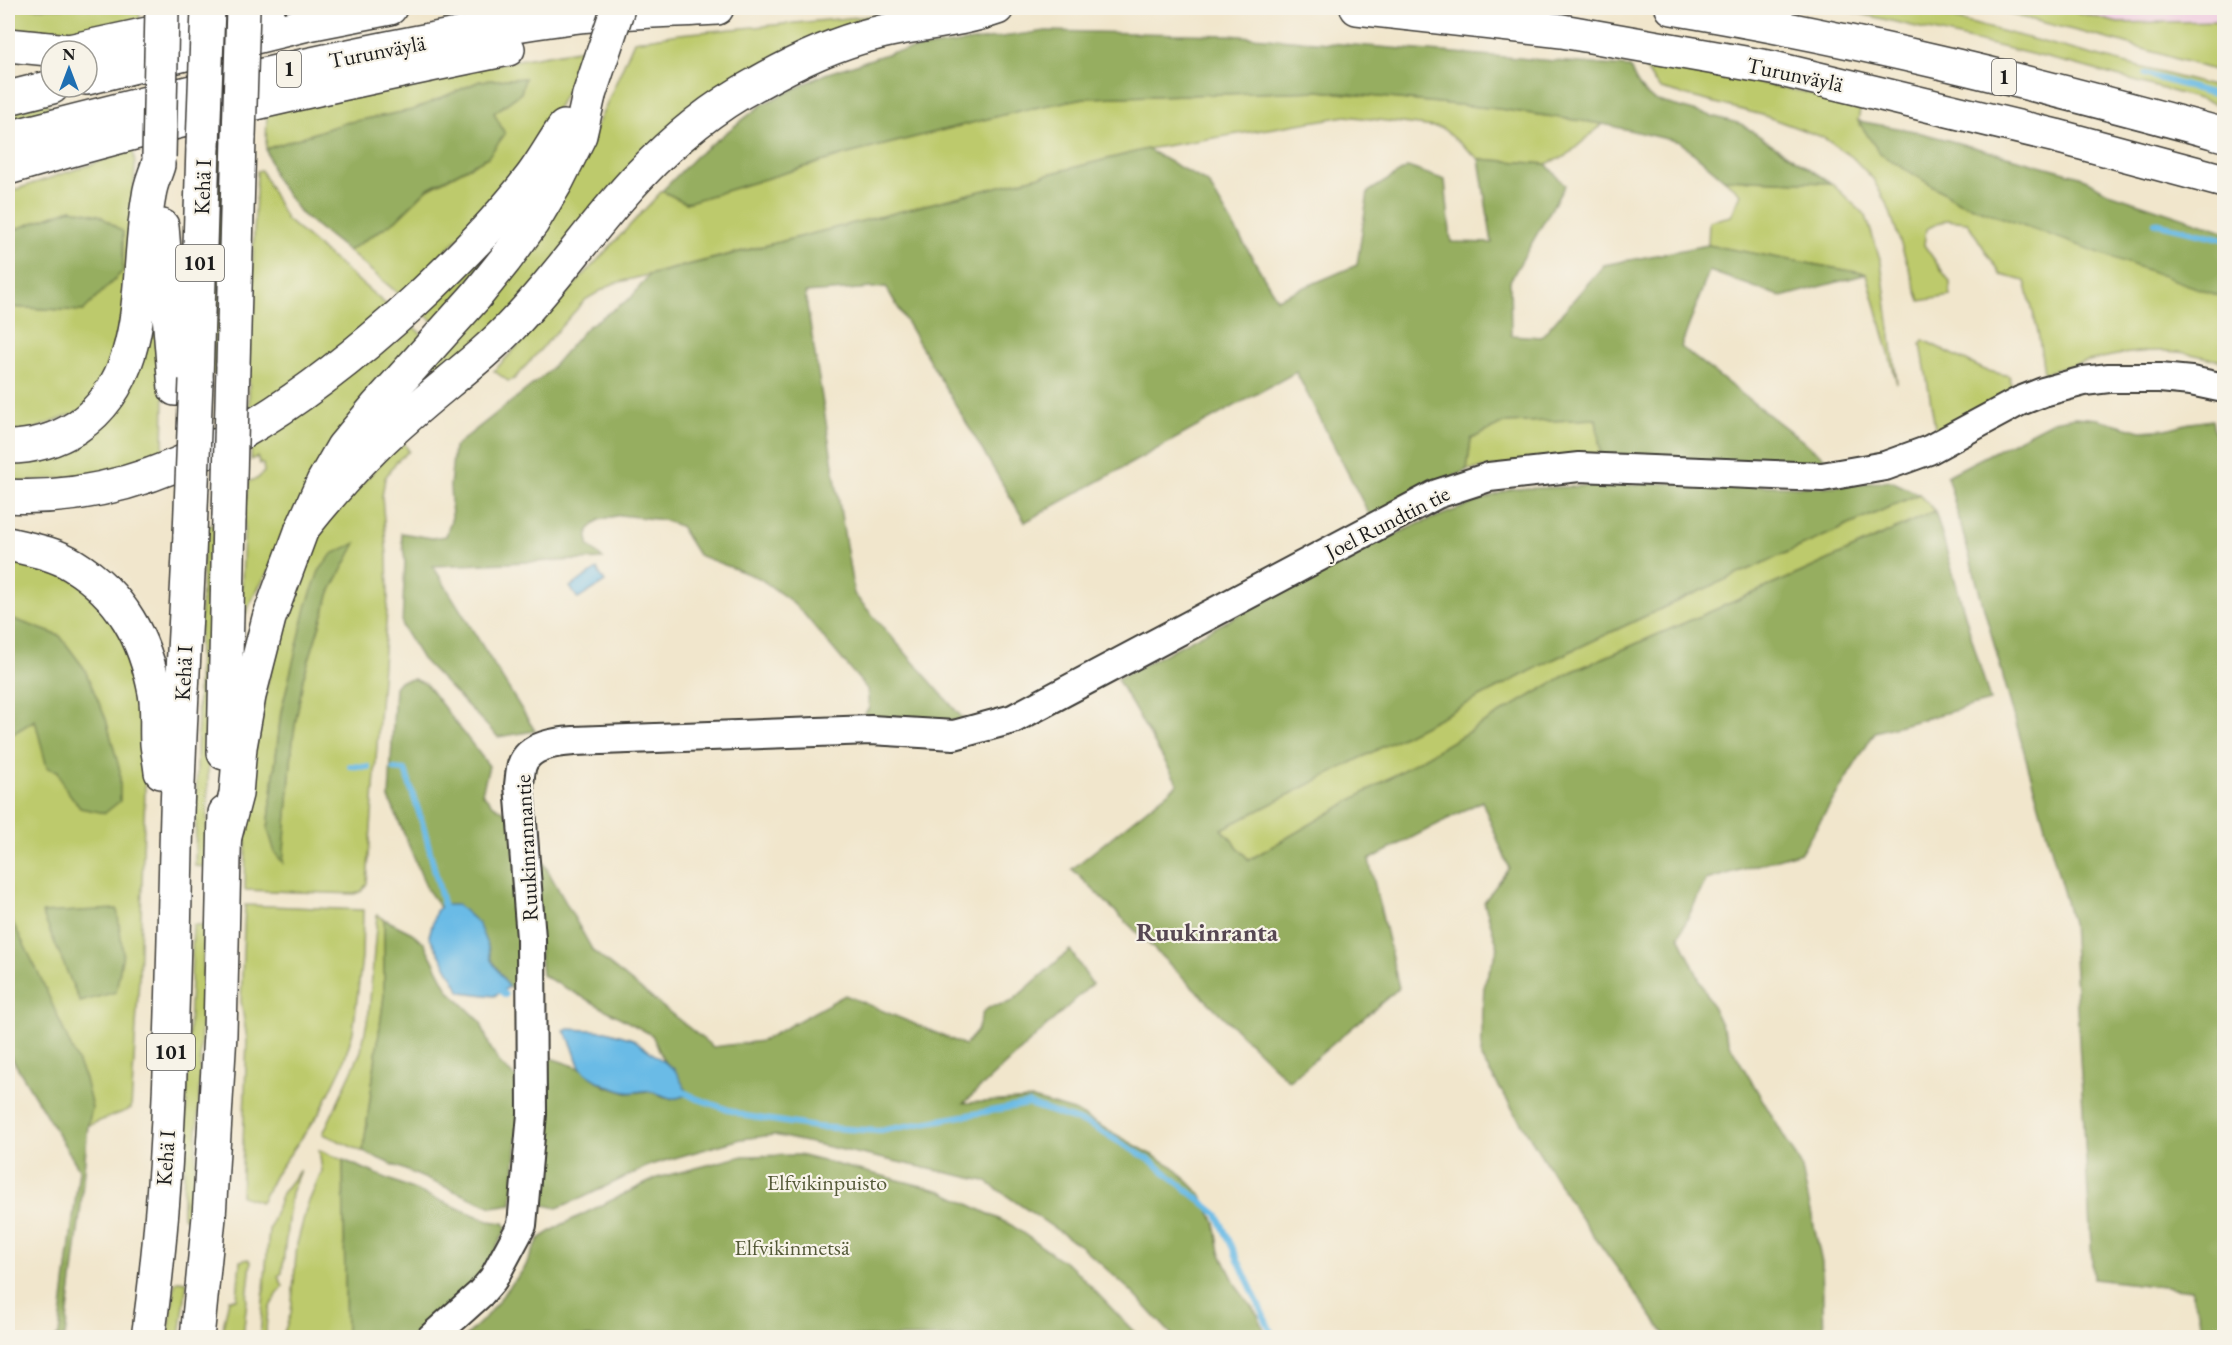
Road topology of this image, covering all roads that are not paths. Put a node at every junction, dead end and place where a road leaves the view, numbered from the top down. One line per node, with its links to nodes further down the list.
1 (162, 8): 25 (highway, bridge)
2 (208, 8): 28 (highway, Kehä I / 101, bridge)
3 (243, 8): 35 (highway, Kehä I / 101, bridge)
4 (268, 8): 15 (highway)
5 (390, 8): 19 (highway, Turunväylä / 1)
6 (618, 8): 21 (highway, bridge)
7 (717, 8): 12 (highway, Turunväylä / 1)
8 (997, 8): 32 (highway)
9 (1357, 8): 27 (highway, Turunväylä / 1)
10 (1672, 8): 13 (highway, Turunväylä / 1)
11 (1744, 8): 13 (highway)
12 (685, 10): 24 (highway, Turunväylä / 1); 26 (highway)
13 (1782, 26): 23 (highway, Turunväylä / 1)
14 (8, 45): 16 (highway)
15 (99, 45)
16 (39, 48)
17 (39, 56): 18 (highway)
18 (8, 62)
19 (99, 75)
20 (39, 90): 22 (highway)
21 (589, 95): 31 (highway); 32 (highway)
22 (8, 98)
23 (2224, 135)
24 (8, 138)
25 (159, 161): 28 (highway); 30 (highway)
26 (8, 168)
27 (2224, 181)
28 (186, 384): 36 (highway, Kehä I / 101)
29 (2224, 388): 34 (street, Joel Rundtin tie)
30 (8, 447)
31 (8, 496)
32 (302, 529): 35 (highway)
33 (8, 544): 36 (highway)
34 (954, 735): 39 (street, Ruukinrannantie)
35 (225, 836): 38 (highway, Kehä I / 101)
36 (176, 850): 37 (highway, Kehä I / 101)
37 (148, 1338)
38 (197, 1338)
39 (431, 1338)

